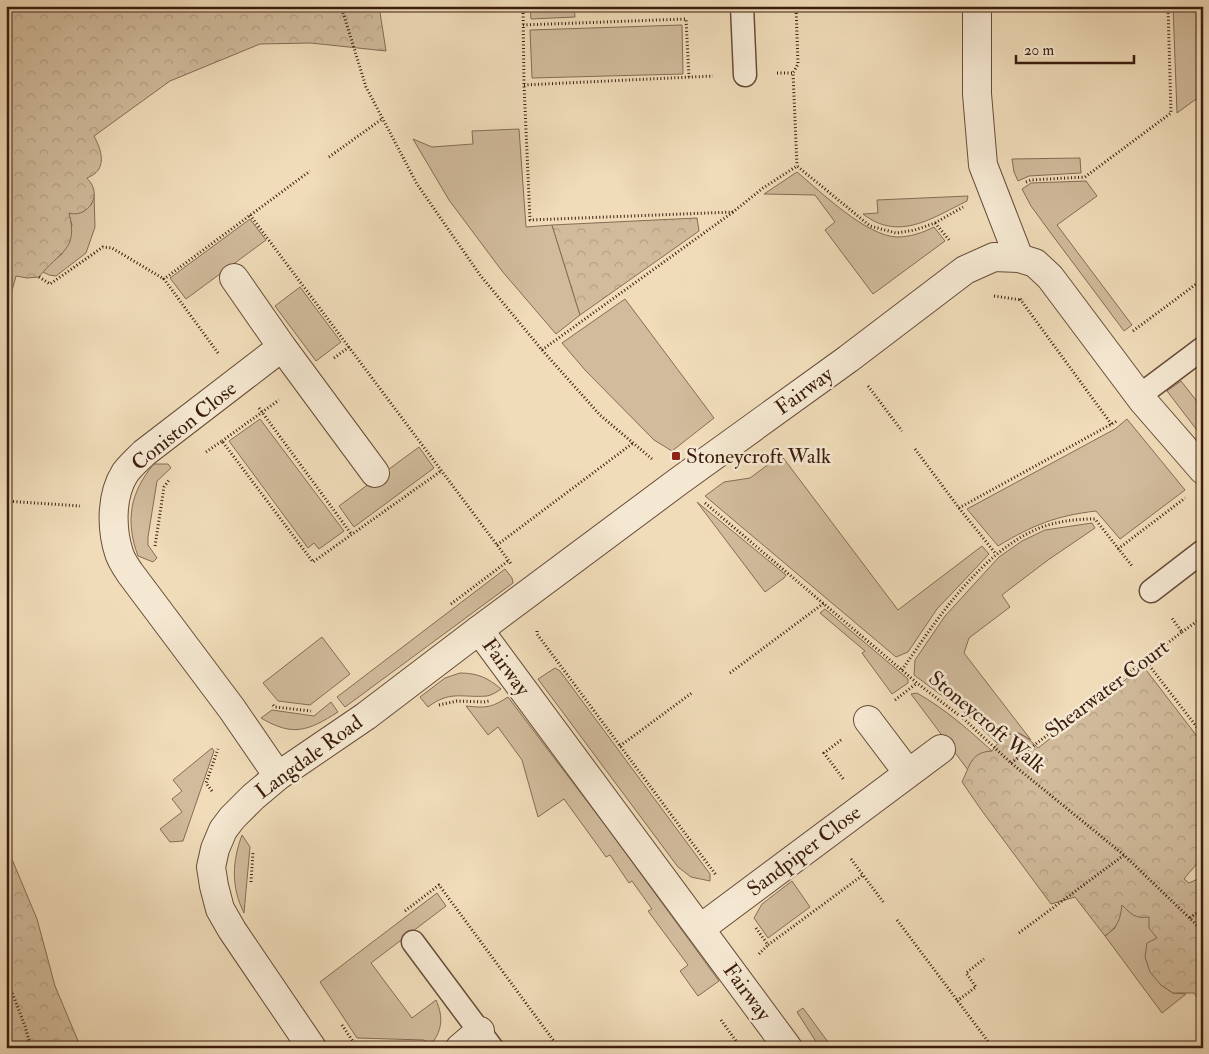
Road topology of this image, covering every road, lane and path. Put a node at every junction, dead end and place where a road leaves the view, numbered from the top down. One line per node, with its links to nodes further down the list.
1 (341, 6): 12 (path, Stoneycroft Walk)
2 (523, 6): 7 (path)
3 (742, 6): 9 (lane)
4 (796, 6): 8 (path)
5 (977, 6): 15 (street)
6 (1168, 6): 15 (path)
7 (523, 25): 10 (path); 11 (path)
8 (793, 73): 9 (path); 14 (path)
9 (746, 75): 10 (path)
10 (689, 77): 11 (path)
11 (524, 85): 16 (path)
12 (382, 119): 13 (path); 28 (path, Stoneycroft Walk)
13 (328, 157)
14 (797, 166): 16 (path); 19 (path)
15 (991, 191): 18 (street)
16 (733, 212): 28 (path)
17 (250, 215): 38 (path)
18 (1019, 258): 19 (street, Fairway); 24 (street, Fairway)
19 (965, 270): 25 (path); 30 (street, Fairway)
20 (39, 277): 22 (path)
21 (234, 278): 26 (street)
22 (164, 279)
23 (1203, 279): 29 (path)
24 (1060, 291): 25 (path); 29 (street, Fairway)
25 (1020, 299): 32 (path)
26 (282, 347): 39 (street); 44 (street, Coniston Close)
27 (1203, 348): 31 (lane)
28 (542, 350): 34 (path, Stoneycroft Walk)
29 (1106, 351): 31 (street, Fairway)
30 (848, 359): 33 (path, Fairway); 41 (street, Fairway)
31 (1141, 398): 32 (path); 37 (street, Fairway)
32 (1112, 425): 45 (path)
33 (902, 431)
34 (633, 443): 41 (path, Stoneycroft Walk); 46 (path)
35 (915, 449): 45 (path)
36 (200, 457): 38 (path)
37 (1203, 470)
38 (441, 471): 46 (path)
39 (375, 473)
40 (170, 478): 49 (path)
41 (679, 481): 52 (street, Fairway); 54 (path, Stoneycroft Walk)
42 (1187, 496): 47 (path)
43 (6, 501): 44 (path)
44 (114, 508): 65 (street, Coniston Close)
45 (958, 508): 50 (path)
46 (497, 545): 51 (path)
47 (1118, 549): 50 (path, Shearwater Court); 53 (path, Shearwater Court)
48 (1203, 551): 53 (lane)
49 (160, 553)
50 (996, 554): 61 (path)
51 (508, 561): 52 (path); 55 (path)
52 (532, 590): 57 (street, Fairway); 59 (path)
53 (1151, 591): 58 (path, Shearwater Court)
54 (824, 603): 61 (path, Stoneycroft Walk); 62 (path)
55 (447, 608)
56 (1203, 617): 58 (path)
57 (479, 630): 63 (street, Fairway); 74 (street, Langdale Road)
58 (1182, 632): 60 (path, Shearwater Court)
59 (554, 657): 63 (path); 70 (path)
60 (1145, 660): 69 (path); 72 (path, Shearwater Court)
61 (902, 670): 72 (path, Stoneycroft Walk)
62 (730, 673)
63 (518, 683): 66 (path); 84 (street, Fairway)
64 (693, 692): 70 (path)
65 (232, 709): 67 (path); 74 (street, Coniston Close); 75 (path)
66 (431, 710)
67 (312, 711)
68 (868, 720): 73 (street)
69 (1203, 734)
70 (620, 746): 78 (path)
71 (941, 749): 73 (street, Sandpiper Close)
72 (1011, 762): 76 (path, Stoneycroft Walk)
73 (908, 773): 78 (street, Sandpiper Close)
74 (278, 776): 75 (street, Langdale Road)
75 (232, 818): 77 (path); 94 (street, Langdale Road)
76 (1124, 855): 82 (path, Stoneycroft Walk); 86 (path)
77 (250, 885)
78 (736, 902): 79 (path); 84 (street, Sandpiper Close)
79 (884, 903)
80 (1203, 908): 82 (path)
81 (400, 914): 96 (path)
82 (1190, 918): 85 (path, Stoneycroft Walk)
83 (897, 920): 90 (path)
84 (701, 928): 97 (street, Fairway)
85 (1203, 931)
86 (1019, 933)
87 (413, 942): 92 (lane)
88 (984, 959): 90 (path)
89 (6, 977): 93 (path)
90 (957, 1001): 98 (path)
91 (338, 1020): 95 (path)
92 (477, 1042)
93 (31, 1048)
94 (312, 1048)
95 (421, 1048)
96 (559, 1048)
97 (788, 1048)
98 (993, 1048)

